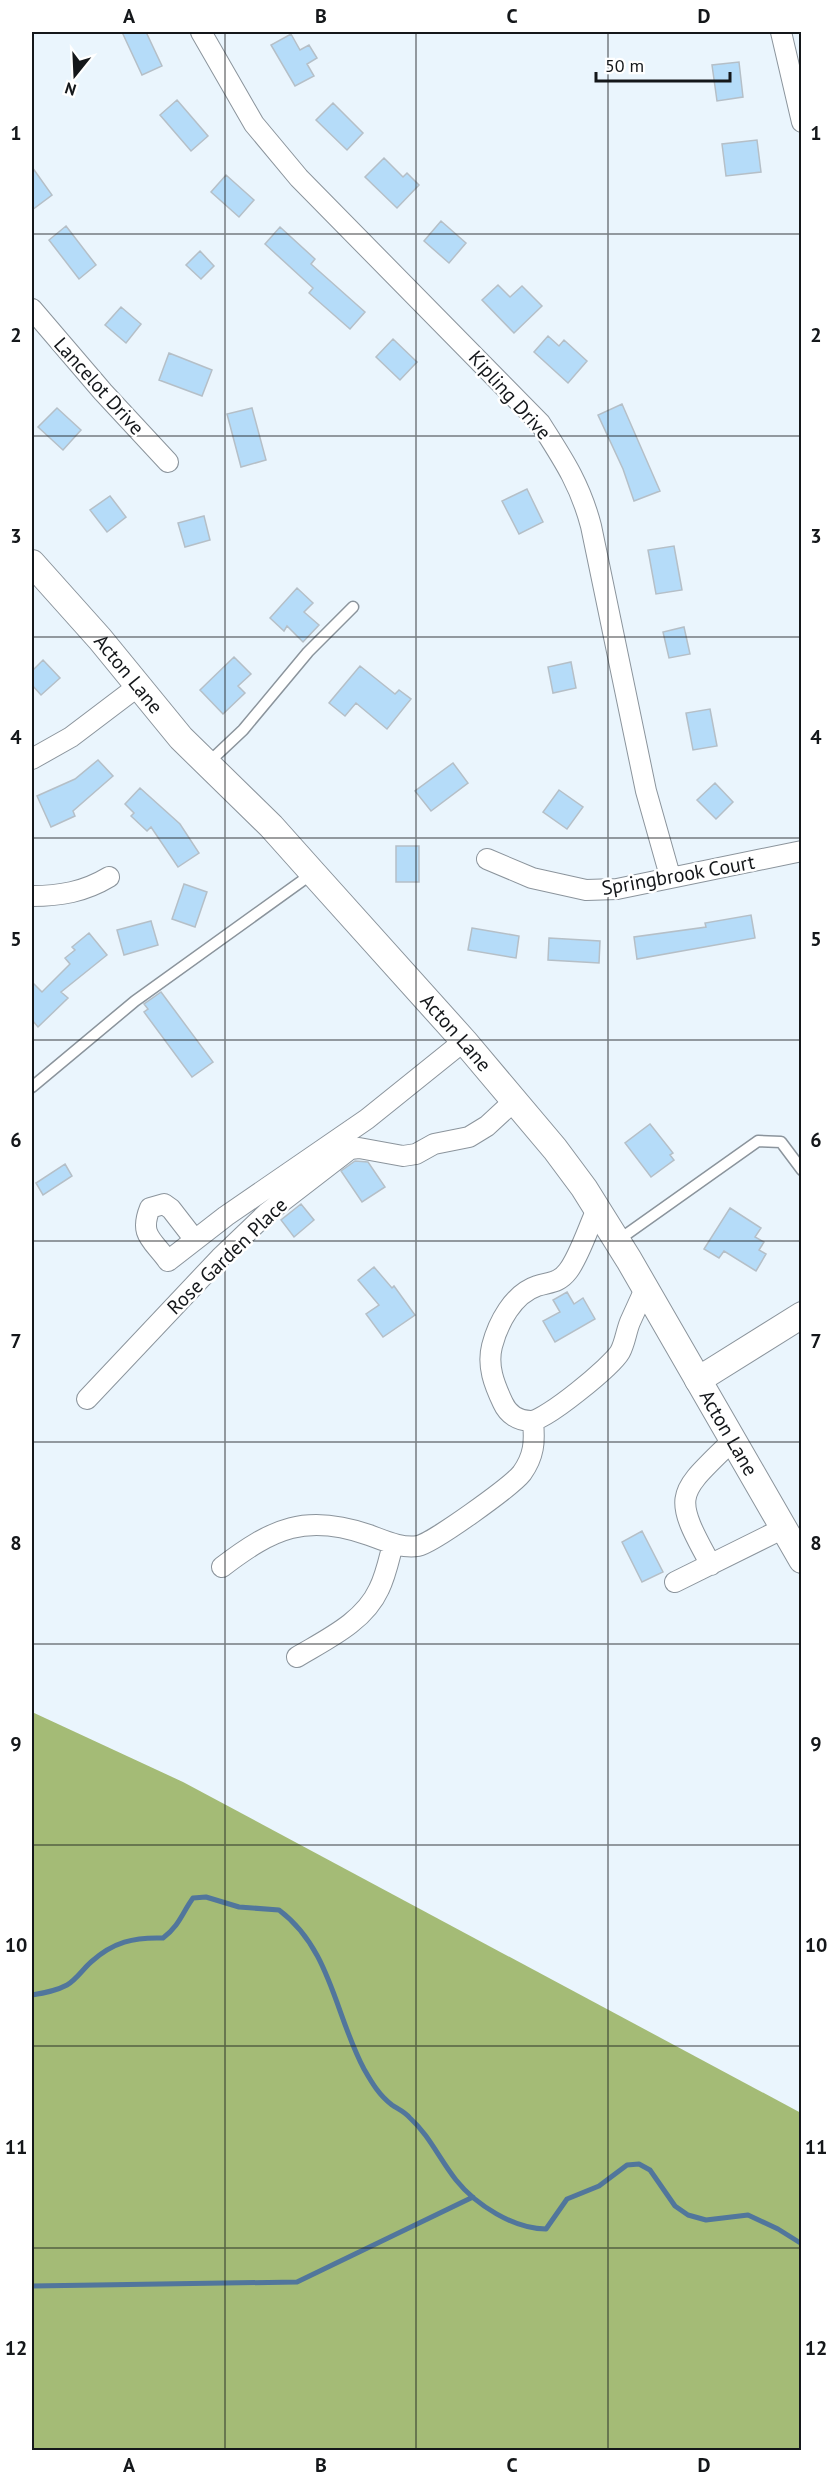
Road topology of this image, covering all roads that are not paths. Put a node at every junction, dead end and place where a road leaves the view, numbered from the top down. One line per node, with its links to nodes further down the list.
1 (201, 32): 14 (street, Kipling Drive)
2 (782, 32): 3 (street)
3 (801, 122)
4 (32, 309): 5 (street, Lancelot Drive)
5 (168, 462)
6 (32, 563): 8 (street, Acton Lane)
7 (353, 607): 10 (lane)
8 (137, 687): 9 (street); 10 (street, Acton Lane)
9 (32, 759)
10 (207, 764): 13 (street, Acton Lane)
11 (801, 851): 14 (street, Springbrook Court)
12 (488, 859): 14 (street, Springbrook Court)
13 (313, 873): 17 (street, Acton Lane); 18 (lane)
14 (670, 876)
15 (109, 877): 16 (street)
16 (32, 896)
17 (464, 1041): 19 (street, Acton Lane); 22 (street)
18 (32, 1087)
19 (514, 1101): 21 (street, Acton Lane); 27 (street, Rose Garden Place)
20 (801, 1170): 23 (lane)
21 (597, 1209): 23 (street, Acton Lane); 28 (street)
22 (195, 1240)
23 (617, 1241): 24 (street, Acton Lane)
24 (645, 1289): 26 (street, Acton Lane); 28 (street)
25 (801, 1315): 26 (street)
26 (698, 1380): 29 (street, Acton Lane)
27 (87, 1399)
28 (533, 1422): 31 (street)
29 (733, 1440): 30 (street, Acton Lane); 33 (street)
30 (784, 1528): 32 (street, Acton Lane); 33 (street)
31 (393, 1544): 34 (street); 36 (street)
32 (801, 1560)
33 (711, 1565): 35 (street)
34 (222, 1567)
35 (675, 1582)
36 (297, 1657)

